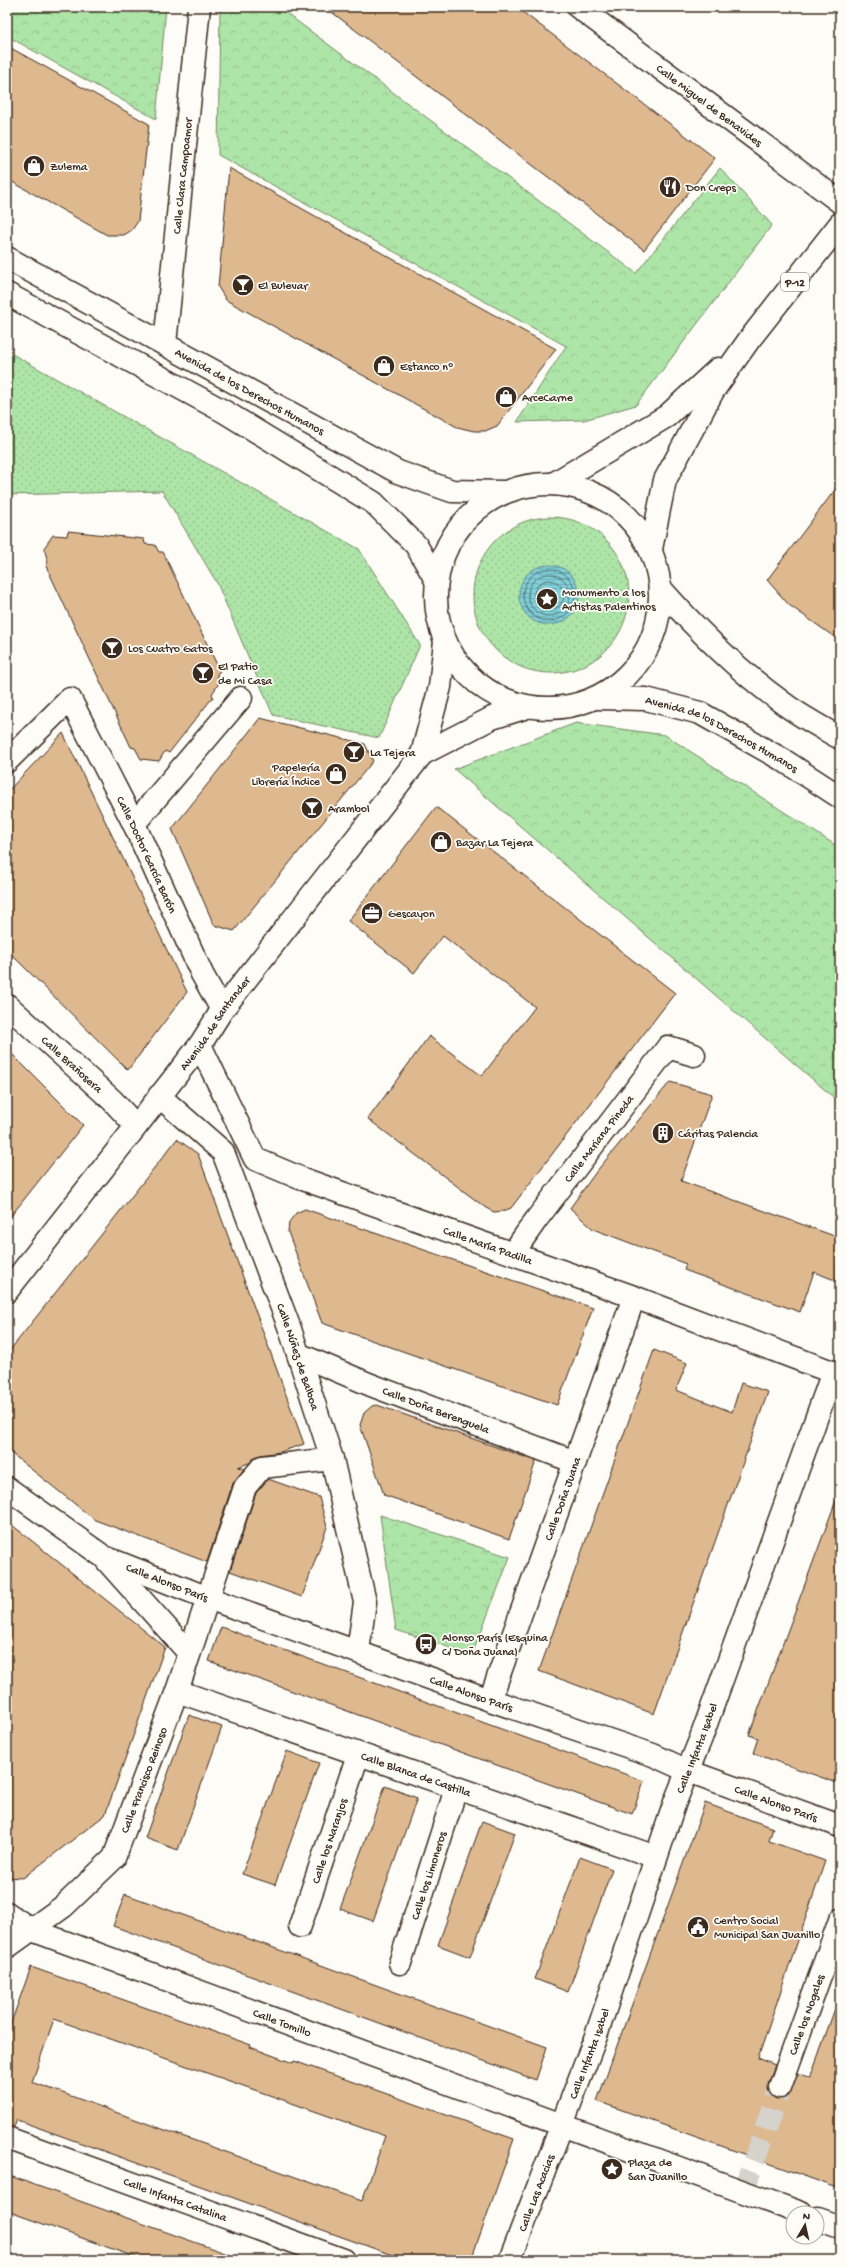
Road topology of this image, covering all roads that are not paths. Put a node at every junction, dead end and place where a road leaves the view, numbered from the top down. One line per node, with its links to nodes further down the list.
1 (199, 7): 8 (main road, Calle Clara Campoamor)
2 (578, 7): 3 (main road, Calle Miguel de Benavides)
3 (840, 202)
4 (840, 224): 7 (main road, P-12)
5 (7, 258): 8 (main road, Avenida de los Derechos Humanos)
6 (7, 294): 12 (main road)
7 (749, 340): 9 (main road); 11 (main road)
8 (165, 344): 10 (main road, Avenida de los Derechos Humanos)
9 (553, 484): 10 (main road); 11 (main road)
10 (503, 492): 12 (main road)
11 (651, 549): 13 (main road)
12 (436, 580): 14 (main road)
13 (661, 589): 16 (main road); 18 (main road)
14 (445, 641): 17 (main road); 19 (main road)
15 (241, 698): 22 (main road)
16 (596, 698): 17 (main road); 21 (main road, Avenida de los Derechos Humanos)
17 (527, 707): 19 (main road)
18 (840, 738)
19 (422, 754): 24 (main road, Avenida de Santander)
20 (7, 761): 22 (main road, Calle Doctor García Barón)
21 (840, 797)
22 (134, 824): 24 (main road, Calle Doctor García Barón)
23 (7, 1005): 28 (main road, Calle Brañosera)
24 (222, 1010): 25 (main road, Avenida de Santander)
25 (200, 1045): 27 (main road, Avenida de Santander); 29 (main road, Calle María Padilla)
26 (694, 1055): 29 (main road, Calle Mariana Pineda)
27 (159, 1096): 28 (main road, Avenida de Santander); 32 (main road, Calle Núñez de Balboa)
28 (135, 1126): 30 (main road, Avenida de Santander)
29 (513, 1253): 31 (main road, Calle María Padilla)
30 (7, 1291)
31 (634, 1297): 33 (main road, Calle María Padilla); 35 (main road, Calle Doña Juana)
32 (298, 1354): 34 (main road, Calle Núñez de Balboa); 35 (main road, Calle Doña Berenguela)
33 (837, 1373): 44 (main road, Calle Infanta Isabel)
34 (332, 1459): 38 (main road, Calle Francisco Reinoso); 39 (main road, Calle Núñez de Balboa)
35 (575, 1462): 42 (main road, Calle Doña Juana)
36 (7, 1488): 37 (main road, Calle Alonso París)
37 (104, 1558): 38 (main road, Calle Alonso París); 40 (main road, Calle Alonso París)
38 (208, 1598): 39 (main road, Calle Alonso París); 40 (main road, Calle Francisco Reinoso)
39 (358, 1651): 42 (main road, Calle Alonso París)
40 (189, 1653): 41 (main road, Calle Francisco Reinoso)
41 (177, 1691): 43 (main road, Calle Blanca de Castilla); 51 (main road, Calle Francisco Reinoso)
42 (490, 1700): 44 (main road, Calle Alonso París)
43 (358, 1755): 45 (main road, Calle Blanca de Castilla); 50 (main road, Calle los Naranjos)
44 (688, 1771): 46 (main road, Calle Alonso París); 47 (main road, Calle Infanta Isabel)
45 (456, 1788): 47 (main road, Calle Blanca de Castilla); 53 (main road, Calle los Limoneros)
46 (840, 1826)
47 (656, 1857): 55 (main road, Calle Infanta Isabel)
48 (7, 1913): 51 (main road, Calle Tomillo)
49 (840, 1920): 54 (main road, Calle los Nogales)
50 (300, 1926)
51 (32, 1930): 52 (main road, Calle Francisco Reinoso); 55 (main road, Calle Tomillo)
52 (7, 1947)
53 (400, 1963)
54 (780, 2087)
55 (561, 2125): 57 (main road, Calle Tomillo); 61 (main road, Calle Las Acacias)
56 (7, 2138): 60 (main road, Calle Infanta Catalina)
57 (785, 2207)
58 (825, 2222): 59 (main road)
59 (840, 2227)
60 (344, 2260)
61 (510, 2260)

